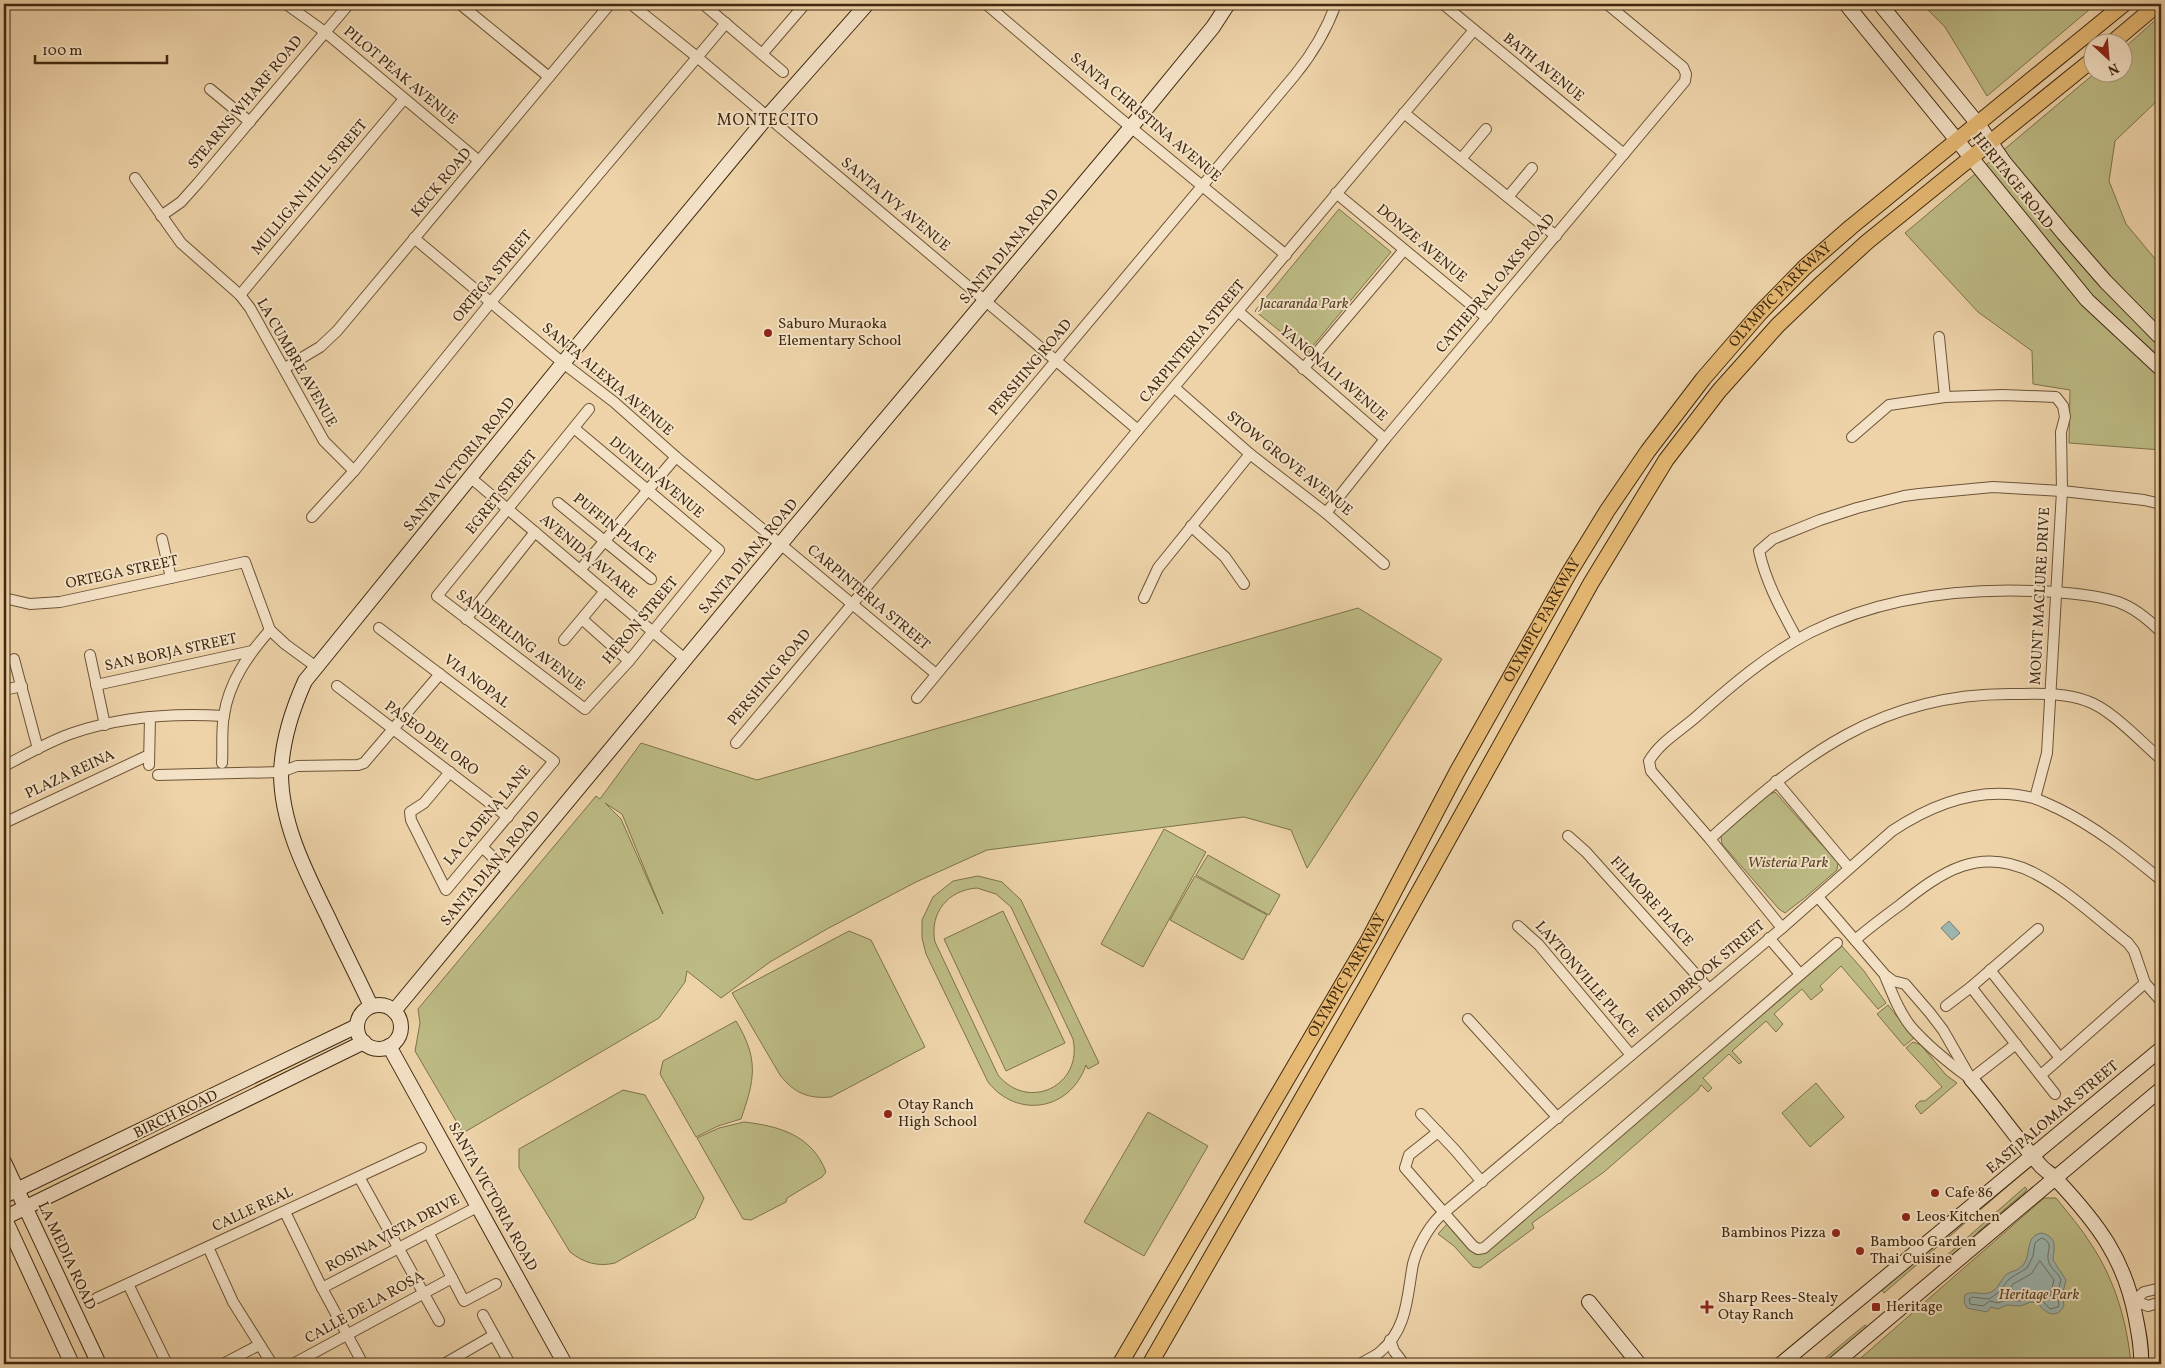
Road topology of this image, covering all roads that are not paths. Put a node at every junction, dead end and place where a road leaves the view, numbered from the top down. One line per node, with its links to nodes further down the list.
1 (286, 4): 20 (street, PILOT PEAK AVENUE)
2 (349, 4): 20 (street, STEARNS WHARF ROAD)
3 (460, 4): 26 (street)
4 (610, 4): 26 (street, KECK ROAD)
5 (631, 4): 23 (street, SANTA IVY AVENUE)
6 (703, 4): 18 (street)
7 (805, 4): 22 (street)
8 (867, 4): 30 (street, SANTA VICTORIA ROAD)
9 (986, 4): 33 (street, SANTA CHRISTINA AVENUE)
10 (1228, 4): 33 (street, SANTA DIANA ROAD)
11 (1336, 4): 43 (street, PERSHING ROAD)
12 (1443, 4): 19 (street, BATH AVENUE)
13 (1607, 4): 37 (street, CATHEDRAL OAKS ROAD)
14 (1846, 4): 35 (street, HERITAGE ROAD)
15 (1880, 4): 32 (street, HERITAGE ROAD)
16 (2124, 4): 32 (main road, OLYMPIC PARKWAY)
17 (2158, 4): 21 (main road)
18 (726, 23): 22 (street); 23 (street, ORTEGA STREET)
19 (1474, 30): 29 (street, CARPINTERIA STREET); 37 (street, BATH AVENUE)
20 (325, 32): 28 (street, PILOT PEAK AVENUE); 31 (street, STEARNS WHARF ROAD)
21 (2125, 32)
22 (762, 54): 25 (street)
23 (697, 57): 30 (street, SANTA IVY AVENUE); 53 (street, ORTEGA STREET)
24 (2082, 68): 36 (main road, OLYMPIC PARKWAY)
25 (783, 72)
26 (548, 76): 40 (street, KECK ROAD)
27 (210, 89): 31 (street)
28 (404, 99): 40 (street, PILOT PEAK AVENUE); 51 (street, MULLIGAN HILL STREET)
29 (1404, 113): 39 (street); 44 (street, CARPINTERIA STREET)
30 (767, 117): 52 (street, SANTA IVY AVENUE); 59 (street, SANTA VICTORIA ROAD)
31 (250, 122): 46 (street, STEARNS WHARF ROAD)
32 (1978, 124): 35 (main road, OLYMPIC PARKWAY); 36 (street, HERITAGE ROAD)
33 (1132, 126): 43 (street, SANTA CHRISTINA AVENUE); 52 (street, SANTA DIANA ROAD)
34 (1486, 128): 39 (street)
35 (1958, 140): 38 (street, HERITAGE ROAD); 178 (main road, OLYMPIC PARKWAY)
36 (1991, 144): 38 (main road, OLYMPIC PARKWAY); 57 (street, HERITAGE ROAD)
37 (1624, 154): 47 (street, CATHEDRAL OAKS ROAD)
38 (1972, 158): 62 (street, HERITAGE ROAD); 179 (main road, OLYMPIC PARKWAY)
39 (1461, 159): 45 (street)
40 (479, 161): 48 (street, KECK ROAD)
41 (1532, 168): 45 (street)
42 (135, 178): 46 (street, LA CUMBRE AVENUE)
43 (1203, 185): 50 (street, SANTA CHRISTINA AVENUE); 58 (street, PERSHING ROAD)
44 (1336, 193): 49 (street, DONZE AVENUE); 50 (street, CARPINTERIA STREET)
45 (1508, 197): 47 (street)
46 (160, 216): 51 (street, LA CUMBRE AVENUE)
47 (1556, 236): 55 (street, CATHEDRAL OAKS ROAD)
48 (414, 238): 53 (street, SANTA ALEXIA AVENUE); 60 (street, KECK ROAD)
49 (1404, 250): 55 (street, DONZE AVENUE); 61 (street)
50 (1286, 255): 54 (street, CARPINTERIA STREET)
51 (240, 296): 60 (street, LA CUMBRE AVENUE)
52 (986, 301): 58 (street, SANTA IVY AVENUE); 85 (street, SANTA DIANA ROAD)
53 (491, 302): 59 (street, SANTA ALEXIA AVENUE); 72 (street, ORTEGA STREET)
54 (1239, 312): 61 (street, YANONALI AVENUE); 63 (street, CARPINTERIA STREET)
55 (1487, 318): 69 (street, CATHEDRAL OAKS ROAD)
56 (1939, 337): 64 (street)
57 (2161, 338)
58 (1056, 360): 67 (street, SANTA IVY AVENUE); 97 (street, PERSHING ROAD)
59 (563, 363): 71 (street, SANTA ALEXIA AVENUE); 73 (street, SANTA VICTORIA ROAD)
60 (285, 368): 72 (street, LA CUMBRE AVENUE)
61 (1303, 369): 69 (street, YANONALI AVENUE)
62 (2161, 369)
63 (1175, 388): 67 (street, CARPINTERIA STREET); 70 (street, STOW GROVE AVENUE)
64 (1945, 398): 68 (street); 75 (street, MOUNT MACLURE DRIVE)
65 (589, 409): 66 (street, EGRET STREET)
66 (574, 428): 74 (street, DUNLIN AVENUE); 78 (street, EGRET STREET)
67 (1138, 430): 113 (street, CARPINTERIA STREET)
68 (1852, 437)
69 (1385, 439): 79 (street, CATHEDRAL OAKS ROAD)
70 (1250, 454): 79 (street, STOW GROVE AVENUE); 81 (street)
71 (676, 457): 74 (street); 85 (street, SANTA ALEXIA AVENUE)
72 (354, 471): 80 (street, ORTEGA STREET)
73 (471, 478): 78 (street, AVENIDA AVIARE); 111 (street, SANTA VICTORIA ROAD)
74 (648, 490): 84 (street); 86 (street, DUNLIN AVENUE)
75 (2062, 491): 77 (street); 93 (street, MOUNT MACLURE DRIVE); 105 (street)
76 (558, 503): 84 (street, PUFFIN PLACE)
77 (2161, 504)
78 (508, 509): 82 (street, AVENIDA AVIARE); 94 (street, EGRET STREET)
79 (1326, 513): 87 (street, STOW GROVE AVENUE)
80 (312, 517)
81 (1191, 526): 91 (street); 96 (street)
82 (535, 532): 88 (street, AVENIDA AVIARE); 98 (street)
83 (162, 539): 89 (street)
84 (605, 541): 88 (street); 90 (street, PUFFIN PLACE)
85 (780, 544): 97 (street, CARPINTERIA STREET); 108 (street, SANTA DIANA ROAD)
86 (719, 550): 102 (street, HERON STREET)
87 (1384, 564)
88 (580, 570): 92 (street, AVENIDA AVIARE)
89 (171, 578): 95 (street, ORTEGA STREET); 101 (street, ORTEGA STREET)
90 (651, 579)
91 (1244, 584)
92 (605, 591): 99 (street); 102 (street, AVENIDA AVIARE)
93 (2055, 592): 103 (street); 105 (street); 118 (street, MOUNT MACLURE DRIVE)
94 (437, 596): 98 (street, SANDERLING AVENUE)
95 (4, 598)
96 (1144, 598)
97 (852, 604): 113 (street, CARPINTERIA STREET); 125 (street, PERSHING ROAD)
98 (466, 618): 120 (street, SANDERLING AVENUE)
99 (582, 619): 104 (street); 110 (street)
100 (380, 628): 112 (street, VIA NOPAL)
101 (270, 630): 106 (street); 111 (street)
102 (653, 632): 108 (street, AVENIDA AVIARE); 110 (street, HERON STREET)
103 (2161, 632)
104 (564, 640)
105 (1797, 640): 139 (street)
106 (252, 651): 114 (street, SAN BORJA STREET); 121 (street)
107 (90, 655): 114 (street)
108 (685, 659): 142 (street, SANTA DIANA ROAD)
109 (14, 660): 115 (street)
110 (629, 661): 120 (street, HERON STREET)
111 (315, 666): 131 (street, SANTA VICTORIA ROAD)
112 (440, 674): 124 (street); 128 (street, VIA NOPAL)
113 (936, 674): 119 (street, CARPINTERIA STREET)
114 (96, 685): 123 (street)
115 (22, 686): 117 (street); 126 (street)
116 (337, 686): 124 (street, PASEO DEL ORO)
117 (4, 690)
118 (2051, 694): 127 (street); 134 (street); 135 (street, MOUNT MACLURE DRIVE)
119 (917, 698)
120 (585, 709)
121 (224, 716): 122 (street); 129 (street)
122 (150, 717): 123 (street); 137 (street, PLAZA REINA)
123 (106, 725): 126 (street)
124 (392, 728): 131 (street); 132 (street, PASEO DEL ORO)
125 (736, 743)
126 (38, 749): 130 (street)
127 (2161, 759)
128 (554, 761): 136 (street, LA CADENA LANE)
129 (222, 763)
130 (4, 766)
131 (281, 772): 133 (street); 158 (street, SANTA VICTORIA ROAD)
132 (450, 772): 136 (street, PASEO DEL ORO); 140 (street, LA CADENA LANE)
133 (158, 775)
134 (1776, 781): 139 (street); 141 (street)
135 (2035, 798): 141 (street, FIELDBROOK STREET); 143 (street, FIELDBROOK STREET)
136 (508, 817): 140 (street, LA CADENA LANE)
137 (4, 823)
138 (1568, 836): 156 (street, FILMORE PLACE)
139 (1710, 839): 146 (street)
140 (482, 847): 142 (street)
141 (1849, 868): 144 (street, FIELDBROOK STREET)
142 (509, 872): 160 (street, SANTA DIANA ROAD)
143 (2161, 880)
144 (1818, 897): 146 (street, FIELDBROOK STREET); 149 (street)
145 (1518, 926): 167 (street, LAYTONVILLE PLACE)
146 (1782, 928): 148 (street, FIELDBROOK STREET)
147 (2038, 929): 151 (street)
148 (1769, 938): 152 (street); 156 (street, FIELDBROOK STREET)
149 (1855, 940): 153 (street); 154 (street)
150 (1837, 943): 152 (street)
151 (1990, 970): 155 (street); 168 (street)
152 (1800, 974): 190 (street)
153 (1885, 975): 170 (street); 170 (street)
154 (2145, 983): 157 (street); 168 (street)
155 (1971, 986): 159 (street); 164 (street)
156 (1709, 989): 167 (street, FIELDBROOK STREET)
157 (2161, 1001)
158 (371, 1006): 160 (street); 162 (street)
159 (1946, 1006)
160 (394, 1011): 165 (street)
161 (1468, 1019): 176 (street)
162 (357, 1026): 163 (street); 171 (street, BIRCH ROAD)
163 (364, 1042): 165 (street); 174 (street, BIRCH ROAD)
164 (2016, 1044): 169 (street); 170 (street)
165 (390, 1046): 187 (street, SANTA VICTORIA ROAD)
166 (2161, 1049): 181 (street, EAST PALOMAR STREET)
167 (1632, 1055): 176 (street, FIELDBROOK STREET)
168 (2060, 1058): 169 (street)
169 (2041, 1075): 173 (street)
170 (1971, 1079): 181 (street)
171 (229, 1088): 174 (street); 186 (street, BIRCH ROAD)
172 (2161, 1089): 184 (street)
173 (2055, 1094)
174 (236, 1104): 188 (street, BIRCH ROAD)
175 (1421, 1114): 177 (street)
176 (1558, 1118): 185 (street, FIELDBROOK STREET)
177 (1438, 1132): 185 (street); 190 (street)
178 (1255, 1135): 179 (main road); 221 (main road, OLYMPIC PARKWAY)
179 (1276, 1145): 222 (main road, OLYMPIC PARKWAY)
180 (421, 1148): 183 (street, CALLE REAL)
181 (2032, 1156): 184 (street); 226 (street, EAST PALOMAR STREET)
182 (4, 1162): 186 (street, LA MEDIA ROAD)
183 (359, 1177): 189 (street, CALLE REAL); 194 (street)
184 (2056, 1179): 202 (street); 227 (street)
185 (1482, 1182): 190 (street, FIELDBROOK STREET)
186 (10, 1193): 188 (street, LA MEDIA ROAD)
187 (479, 1206): 192 (street, ROSINA VISTA DRIVE); 220 (street, SANTA VICTORIA ROAD)
188 (25, 1207): 191 (street, BIRCH ROAD); 212 (street, LA MEDIA ROAD)
189 (285, 1212): 193 (street, CALLE REAL); 198 (street)
190 (1445, 1213): 209 (street, FIELDBROOK STREET)
191 (4, 1218): 211 (street)
192 (428, 1232): 194 (street, ROSINA VISTA DRIVE); 195 (street)
193 (208, 1247): 196 (street, CALLE REAL); 210 (street)
194 (398, 1248): 198 (street, ROSINA VISTA DRIVE); 200 (street)
195 (452, 1278): 197 (street); 200 (street, CALLE DE LA ROSA)
196 (128, 1284): 201 (street, CALLE REAL); 213 (street)
197 (496, 1284)
198 (322, 1288): 207 (street)
199 (2161, 1288): 202 (street)
200 (423, 1293): 206 (street); 207 (street, CALLE DE LA ROSA)
201 (97, 1298)
202 (2134, 1301): 204 (street); 228 (street)
203 (1589, 1302): 225 (street)
204 (2161, 1302)
205 (483, 1315): 208 (street)
206 (439, 1321)
207 (347, 1335): 216 (street, CALLE DE LA ROSA); 217 (street)
208 (494, 1335): 218 (street); 219 (street)
209 (1390, 1340): 223 (street, FIELDBROOK STREET); 224 (street)
210 (259, 1345): 214 (street); 215 (street)
211 (72, 1364)
212 (99, 1364)
213 (167, 1364)
214 (223, 1364)
215 (272, 1364)
216 (293, 1364)
217 (363, 1364)
218 (444, 1364)
219 (510, 1364)
220 (565, 1364)
221 (1120, 1364)
222 (1150, 1364)
223 (1360, 1364)
224 (1404, 1364)
225 (1639, 1364)
226 (1781, 1364)
227 (1834, 1364)
228 (2141, 1364)

